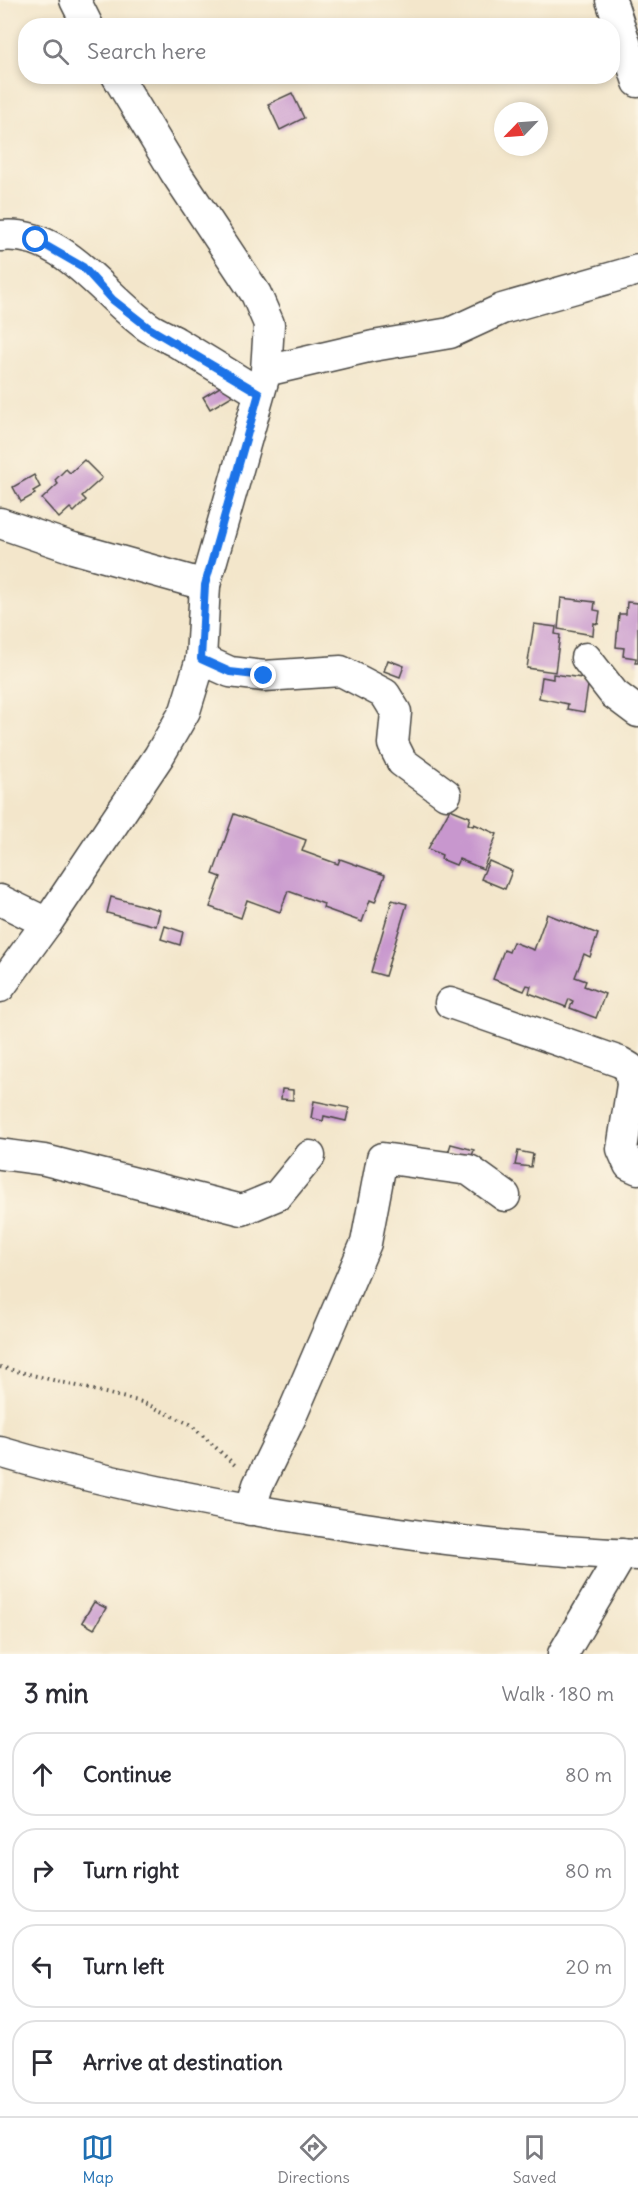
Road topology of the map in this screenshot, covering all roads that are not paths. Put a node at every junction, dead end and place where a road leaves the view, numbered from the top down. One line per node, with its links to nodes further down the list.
1 (75, 0): 3 (street)
2 (611, 0): 4 (street)
3 (84, 18)
4 (617, 18)
5 (620, 27): 6 (street)
6 (638, 82)
7 (122, 84): 10 (street)
8 (0, 236): 10 (street)
9 (638, 270): 10 (street)
10 (263, 382): 12 (street)
11 (0, 523): 12 (street)
12 (205, 585): 14 (street)
13 (586, 658): 15 (street)
14 (201, 659): 16 (street); 18 (street)
15 (638, 712)
16 (446, 794)
17 (0, 900): 18 (street)
18 (47, 923): 19 (street)
19 (0, 987)
20 (450, 1003): 23 (street)
21 (0, 1154): 22 (street)
22 (310, 1156)
23 (638, 1169)
24 (505, 1196): 26 (street)
25 (0, 1452): 26 (street)
26 (254, 1498): 27 (street)
27 (630, 1555): 28 (street)
28 (562, 1654)

